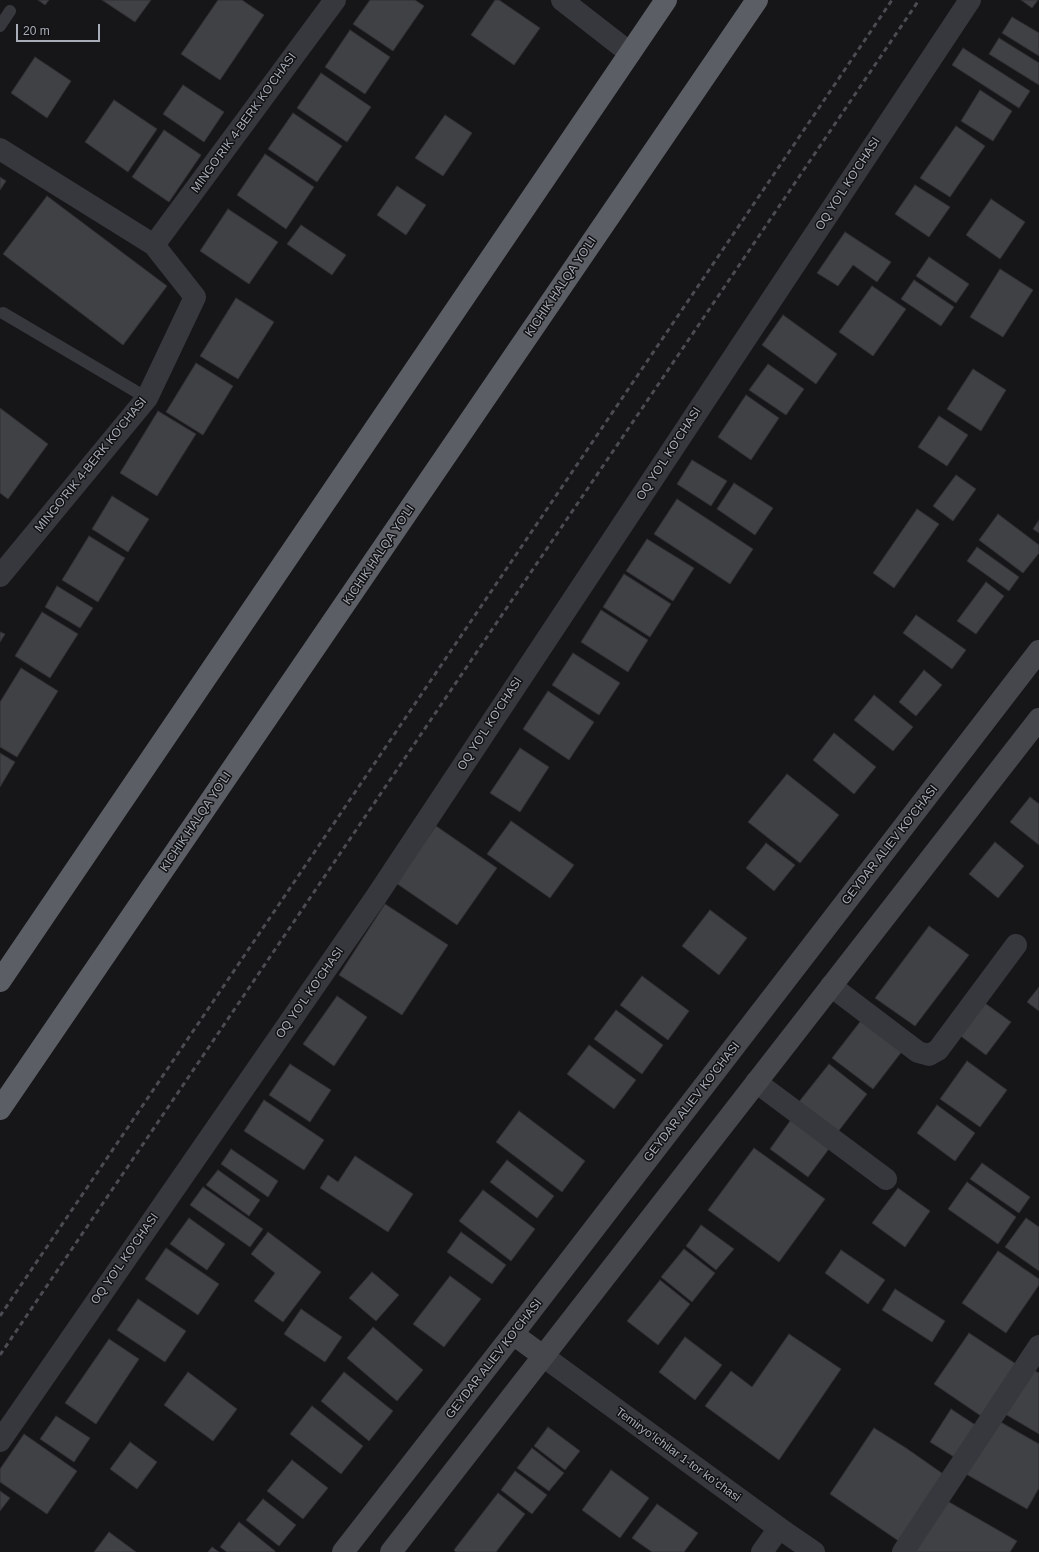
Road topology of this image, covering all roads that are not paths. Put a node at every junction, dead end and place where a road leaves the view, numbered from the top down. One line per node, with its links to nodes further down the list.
1 (335, 0): 10 (street, MINGO'RIK 4-BERK KO'CHASI)
2 (562, 0): 8 (street)
3 (666, 0): 8 (highway)
4 (757, 0): 20 (highway, KICHIK HALQA YO'LI)
5 (970, 0): 25 (street, OQ YO'L KO'CHASI)
6 (10, 11): 7 (lane)
7 (0, 26)
8 (630, 53): 17 (highway)
9 (0, 149): 10 (street, MINGO'RIK 4-BERK KO'CHASI)
10 (154, 246): 12 (street, MINGO'RIK 4-BERK KO'CHASI)
11 (3, 313): 12 (lane)
12 (147, 398): 13 (street, MINGO'RIK 4-BERK KO'CHASI)
13 (0, 576)
14 (1039, 651): 22 (main road, GEYDAR ALIEV KO'CHASI)
15 (1039, 719): 18 (main road)
16 (1016, 945): 18 (street)
17 (0, 981)
18 (831, 986): 19 (main road)
19 (756, 1082): 21 (street); 24 (main road)
20 (0, 1109)
21 (886, 1179)
22 (513, 1334): 24 (main road); 27 (main road, GEYDAR ALIEV KO'CHASI)
23 (1039, 1346): 31 (street)
24 (543, 1356): 26 (street, Temiryo‘lchilar 1-tor koʻchasi); 28 (main road)
25 (0, 1441)
26 (779, 1528): 29 (street); 30 (street, Temiryo‘lchilar 1-tor koʻchasi)
27 (343, 1552)
28 (391, 1552)
29 (762, 1552)
30 (814, 1552)
31 (903, 1552)

